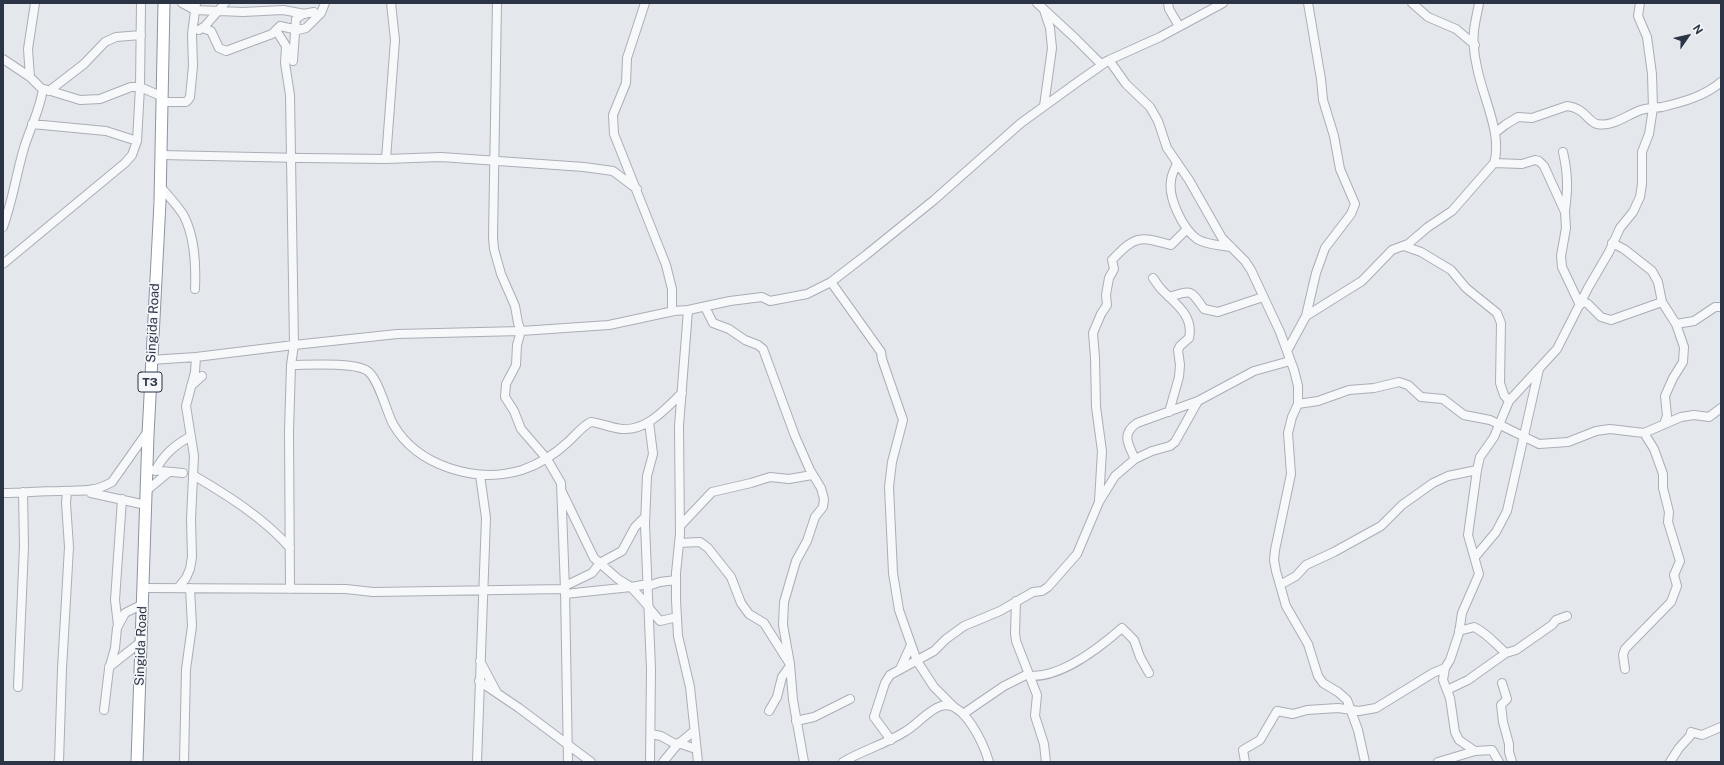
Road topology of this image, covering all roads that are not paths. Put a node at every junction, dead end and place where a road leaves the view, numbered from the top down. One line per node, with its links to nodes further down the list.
1 (35, 3): 33 (street)
2 (141, 3): 28 (street)
3 (164, 3): 37 (highway, Singida Road / T3)
4 (182, 3): 18 (street)
5 (224, 3): 19 (street)
6 (325, 3): 25 (street)
7 (391, 3): 46 (street)
8 (497, 3): 47 (street)
9 (645, 3): 51 (street)
10 (1168, 3): 23 (street)
11 (1223, 3): 23 (street)
12 (1308, 3): 70 (street)
13 (1412, 3): 22 (street)
14 (1422, 3): 22 (street)
15 (1479, 3): 29 (street)
16 (1640, 3): 39 (street)
17 (1039, 4): 31 (street); 38 (street)
18 (196, 6): 19 (street); 27 (street)
19 (217, 11): 21 (street); 24 (street)
20 (314, 12): 21 (street)
21 (305, 14): 25 (street)
22 (1424, 14): 29 (street)
23 (1179, 26): 31 (street)
24 (202, 28): 26 (street); 27 (street)
25 (295, 29): 26 (street); 32 (street)
26 (276, 30): 45 (street)
27 (192, 34): 37 (street)
28 (141, 35): 35 (street); 36 (street)
29 (1475, 45): 41 (street)
30 (3, 59): 33 (street)
31 (1109, 60): 38 (street); 48 (street)
32 (293, 61)
33 (30, 77): 36 (street)
34 (1721, 82): 39 (street)
35 (140, 87): 36 (street); 37 (street); 42 (street)
36 (46, 90): 40 (street)
37 (163, 100): 44 (highway, Singida Road / T3)
38 (1044, 106): 60 (street)
39 (1653, 108): 41 (street); 55 (street)
40 (32, 124): 42 (street); 53 (street)
41 (1495, 133): 49 (street)
42 (137, 141): 58 (street)
43 (1563, 152): 52 (street)
44 (161, 155): 45 (street); 50 (highway, Singida Road / T3)
45 (292, 158): 46 (street); 73 (street)
46 (386, 159): 47 (street)
47 (494, 162): 51 (street); 72 (street)
48 (1177, 163): 54 (street); 57 (street)
49 (1494, 163): 52 (street); 56 (street)
50 (160, 187): 61 (street); 76 (highway, Singida Road / T3)
51 (637, 189): 69 (street)
52 (1565, 212): 65 (street)
53 (3, 227)
54 (1187, 229): 57 (street); 111 (street)
55 (1612, 243): 64 (street); 65 (street)
56 (1404, 246): 70 (street); 84 (street)
57 (1231, 247): 63 (street)
58 (3, 264)
59 (1153, 278): 62 (street)
60 (831, 282): 66 (street); 139 (street)
61 (195, 288)
62 (1169, 297): 63 (street); 87 (street)
63 (1263, 297): 74 (street)
64 (1662, 302): 65 (street); 71 (street)
65 (1581, 303): 79 (street)
66 (705, 307): 68 (street); 103 (street)
67 (1721, 307): 71 (street)
68 (688, 310): 69 (street); 82 (street)
69 (674, 311): 72 (street)
70 (1306, 316): 74 (street)
71 (1676, 324): 90 (street)
72 (521, 331): 73 (street); 95 (street)
73 (294, 344): 75 (street); 78 (street)
74 (1287, 351): 77 (street)
75 (196, 357): 76 (street); 81 (street)
76 (151, 360): 91 (highway, Singida Road / T3)
77 (1290, 361): 83 (street); 85 (street)
78 (291, 365): 102 (street); 116 (street)
79 (1539, 368): 84 (street); 94 (street)
80 (202, 376): 81 (street)
81 (191, 387): 93 (street)
82 (682, 393): 88 (street); 114 (street)
83 (1198, 401): 87 (street); 96 (street)
84 (1509, 401): 89 (street)
85 (1298, 404): 89 (street); 121 (street)
86 (1721, 408): 90 (street)
87 (1169, 412): 96 (street)
88 (649, 422): 95 (street); 113 (street)
89 (1500, 424): 94 (street); 98 (street)
90 (1664, 424): 92 (street)
91 (148, 431): 97 (highway, Singida Road / T3); 109 (street)
92 (1644, 433): 94 (street); 147 (street)
93 (191, 436): 97 (street); 101 (street)
94 (1524, 436): 117 (street)
95 (547, 459): 102 (street); 106 (street)
96 (1135, 459): 111 (street)
97 (151, 470): 99 (street); 105 (highway, Singida Road / T3)
98 (1477, 470): 117 (street); 121 (street)
99 (169, 472): 100 (street); 105 (street)
100 (183, 473)
101 (193, 475): 116 (street); 124 (street)
102 (480, 475): 128 (street)
103 (812, 475): 114 (street); 143 (street)
104 (67, 491): 108 (street); 109 (street); 170 (street)
105 (146, 491): 112 (highway, Singida Road / T3)
106 (561, 491): 118 (street); 127 (street)
107 (5, 492): 108 (street)
108 (23, 492): 152 (street)
109 (82, 492): 110 (street)
110 (122, 499): 112 (street); 135 (street)
111 (1099, 502): 129 (street)
112 (146, 506): 123 (highway, Singida Road / T3)
113 (645, 517): 118 (street); 120 (street)
114 (680, 526): 115 (street)
115 (679, 543): 119 (street); 143 (street)
116 (290, 548): 126 (street)
117 (1475, 557): 137 (street)
118 (600, 563): 122 (street); 127 (street)
119 (676, 580): 120 (street); 133 (street)
120 (648, 585): 122 (street); 131 (street)
121 (1280, 585): 158 (street)
122 (631, 587): 127 (street); 131 (street)
123 (144, 588): 124 (street); 130 (highway, Singida Road / T3)
124 (178, 588): 125 (street)
125 (190, 588): 126 (street); 172 (street)
126 (290, 589): 128 (street)
127 (565, 590): 128 (street); 167 (street)
128 (483, 591): 141 (street)
129 (1016, 601): 142 (street); 149 (street)
130 (143, 604): 135 (street); 138 (highway, Singida Road / T3)
131 (649, 608): 134 (street); 164 (street)
132 (1567, 616): 140 (street)
133 (677, 617): 134 (street); 136 (street)
134 (662, 621): 136 (street)
135 (118, 625): 144 (street)
136 (678, 630): 163 (street)
137 (1459, 631): 140 (street); 145 (street)
138 (142, 641): 144 (street); 171 (highway, Singida Road / T3)
139 (911, 645): 142 (street); 146 (street)
140 (1506, 652): 153 (street)
141 (480, 660): 150 (street); 154 (street)
142 (917, 661): 146 (street); 156 (street)
143 (790, 665): 159 (street); 161 (street)
144 (109, 667): 157 (street)
145 (1445, 668): 153 (street); 158 (street)
146 (900, 669): 165 (street)
147 (1625, 669)
148 (1149, 674): 149 (street)
149 (1028, 675): 160 (street); 182 (street)
150 (479, 681): 154 (street); 173 (street)
151 (1502, 683): 187 (street)
152 (18, 687)
153 (1447, 690): 169 (street)
154 (497, 693): 167 (street)
155 (850, 699): 161 (street)
156 (954, 707): 160 (street); 165 (street)
157 (104, 710)
158 (1351, 710): 183 (street); 184 (street)
159 (769, 711)
160 (963, 714): 181 (street)
161 (796, 721): 179 (street)
162 (1721, 727): 188 (street)
163 (694, 731): 166 (street); 168 (street)
164 (651, 734): 166 (street); 176 (street)
165 (891, 740): 180 (street)
166 (677, 744): 168 (street); 177 (street)
167 (568, 745): 174 (street); 175 (street)
168 (696, 748): 178 (street)
169 (1475, 751): 185 (street); 186 (street)
170 (59, 762)
171 (137, 762)
172 (184, 762)
173 (477, 762)
174 (568, 762)
175 (591, 762)
176 (650, 762)
177 (663, 762)
178 (698, 762)
179 (804, 762)
180 (843, 762)
181 (989, 762)
182 (1046, 762)
183 (1245, 762)
184 (1365, 762)
185 (1438, 762)
186 (1499, 762)
187 (1512, 762)
188 (1670, 762)

